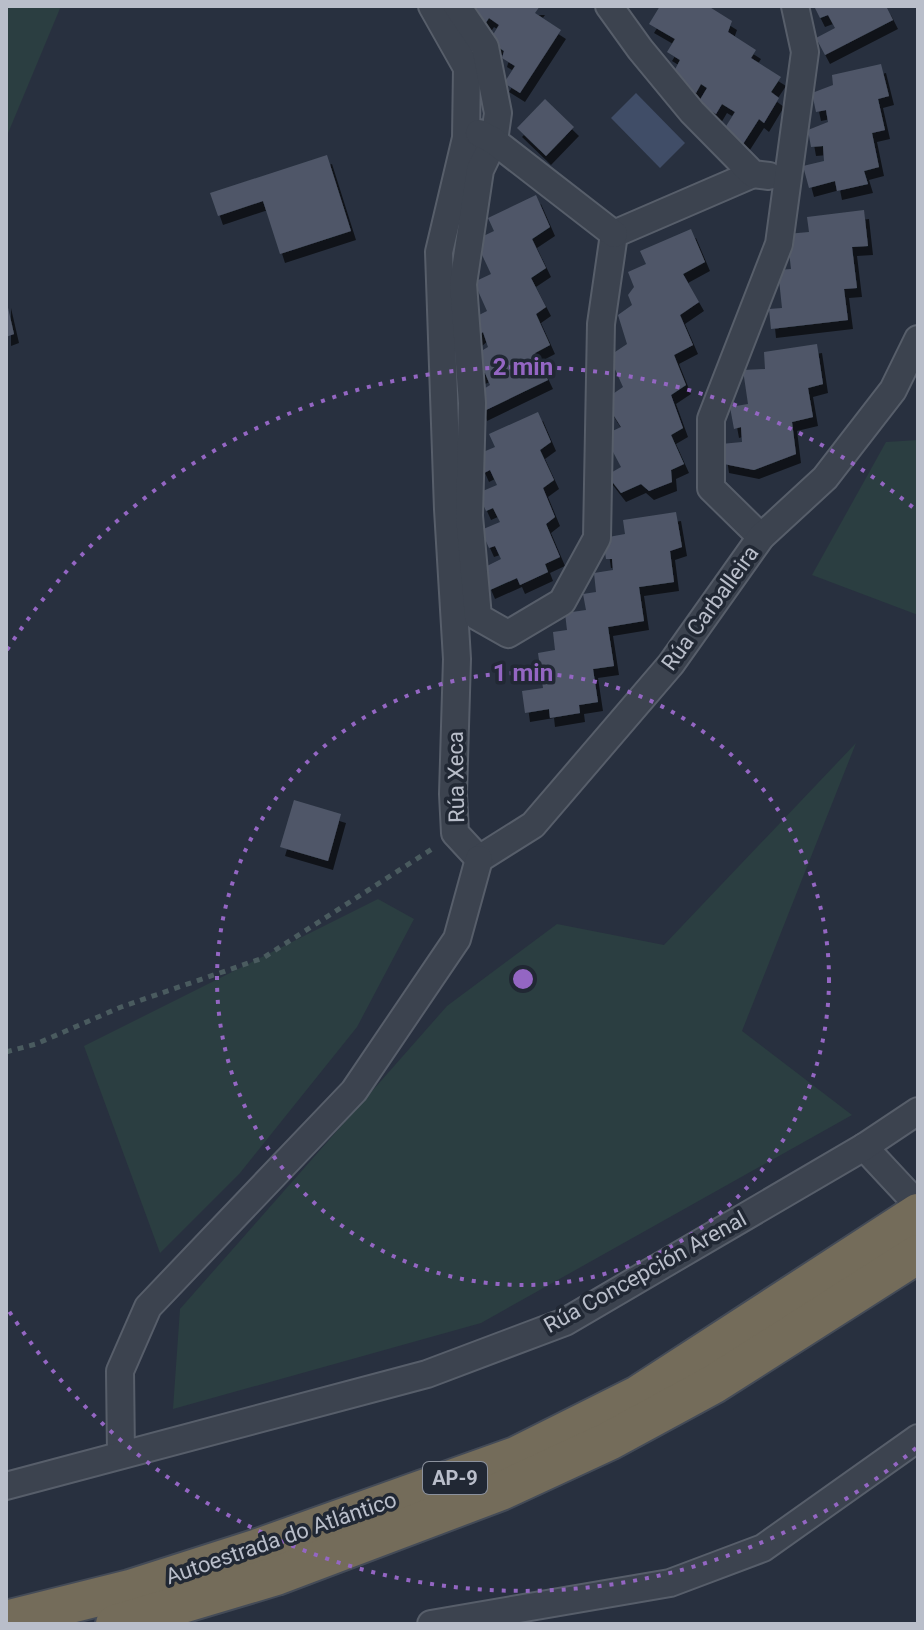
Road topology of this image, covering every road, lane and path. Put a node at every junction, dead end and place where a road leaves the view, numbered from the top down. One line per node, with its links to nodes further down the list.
1 (432, 6): 5 (street, Rúa Xeca)
2 (457, 6): 6 (street)
3 (609, 6): 7 (street)
4 (795, 6): 8 (street)
5 (466, 126): 6 (street); 12 (street, Rúa Xeca)
6 (494, 141): 9 (street); 9 (street)
7 (753, 174): 8 (street); 9 (street)
8 (789, 179): 11 (street)
9 (614, 234)
10 (918, 339): 11 (street, Rúa Carballeira)
11 (761, 537): 13 (street, Rúa Carballeira)
12 (455, 833): 13 (street, Rúa Xeca); 14 (path)
13 (479, 859): 21 (street)
14 (6, 1052)
15 (918, 1111): 16 (street, Rúa Concepción Arenal)
16 (864, 1147): 17 (street); 21 (street, Rúa Concepción Arenal)
17 (918, 1205)
18 (918, 1213): 19 (highway, Autoestrada do Atlántico / AP-9)
19 (893, 1257): 23 (highway, Autoestrada do Atlántico / AP-9); 24 (highway, Autoestrada do Atlántico / AP-9)
20 (918, 1438): 25 (street)
21 (121, 1454): 22 (street)
22 (6, 1486)
23 (6, 1620)
24 (115, 1624)
25 (431, 1624)

